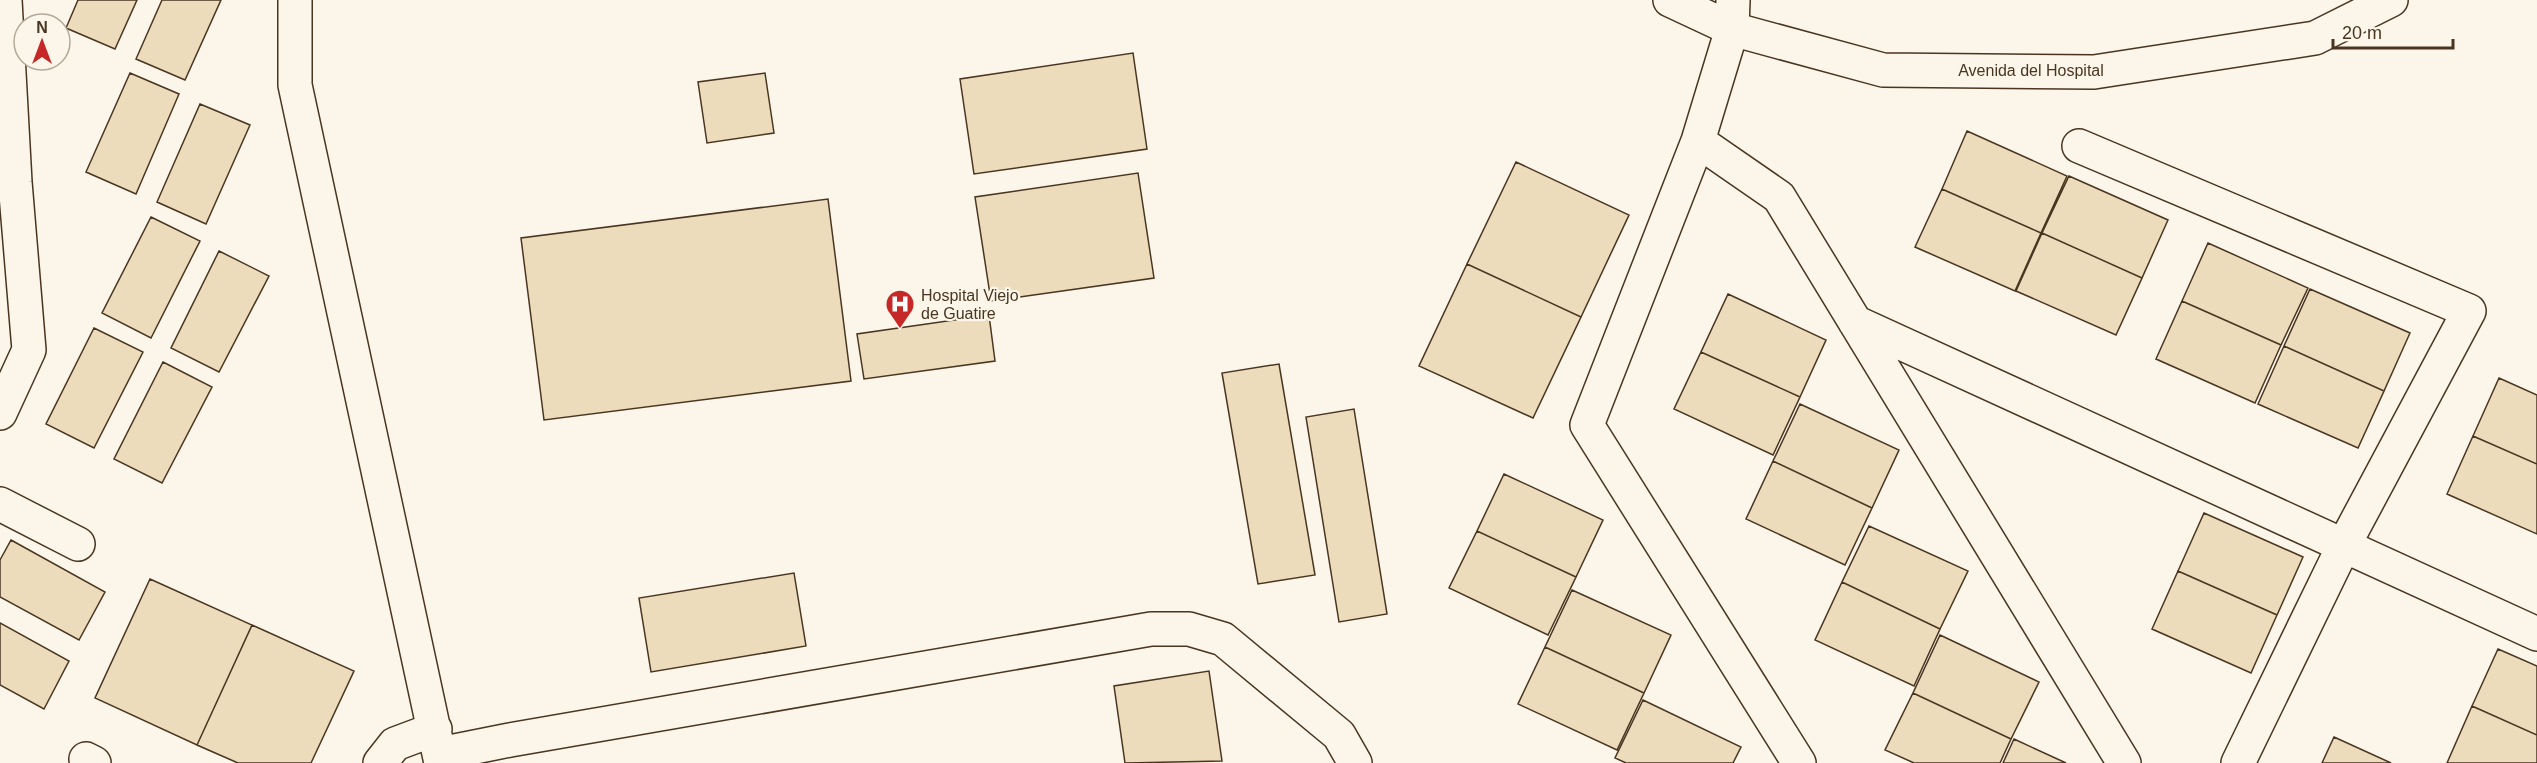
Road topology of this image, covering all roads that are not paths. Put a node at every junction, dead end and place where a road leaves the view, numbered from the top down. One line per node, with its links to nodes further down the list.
1 (5, 0): 9 (street)
2 (295, 0): 14 (street)
3 (1670, 0): 5 (street, Avenida del Hospital)
4 (2391, 0): 5 (street, Avenida del Hospital)
5 (1733, 14): 6 (street)
6 (1698, 141): 8 (street); 17 (street)
7 (2079, 146): 12 (street)
8 (1855, 322): 12 (street); 18 (street)
9 (0, 413)
10 (0, 504): 11 (street)
11 (78, 544)
12 (2344, 545): 13 (street); 19 (street)
13 (2537, 634)
14 (439, 749): 15 (street); 16 (street)
15 (380, 763)
16 (1355, 763)
17 (1799, 763)
18 (2124, 763)
19 (2238, 763)

